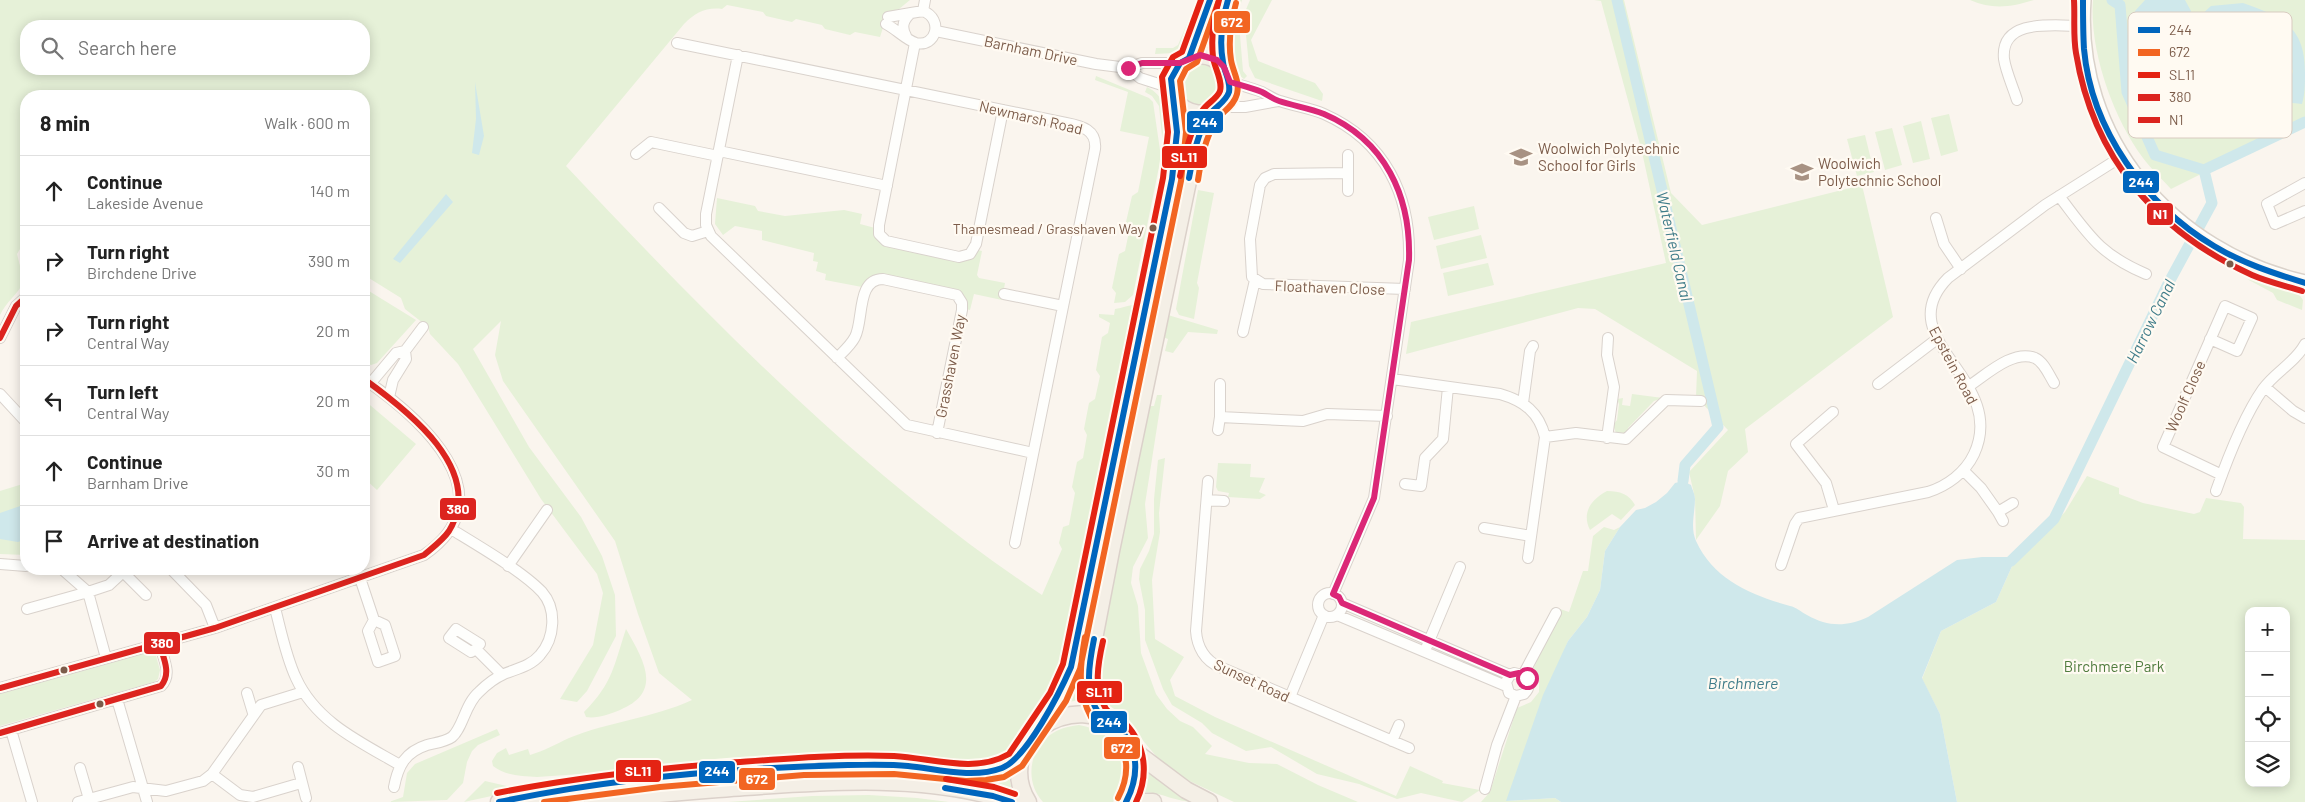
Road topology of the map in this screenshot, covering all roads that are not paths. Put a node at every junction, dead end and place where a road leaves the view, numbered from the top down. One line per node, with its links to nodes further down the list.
1 (1210, 0): 12 (main road)
2 (1228, 0): 14 (main road)
3 (2083, 0): 6 (street)
4 (924, 5): 5 (street); 7 (street)
5 (911, 13): 8 (street); 8 (street)
6 (2082, 26): 17 (street); 24 (street)
7 (936, 31): 10 (street); 13 (street, Barnham Drive)
8 (906, 36): 10 (street)
9 (677, 43): 11 (street, Newmarsh Road)
10 (915, 43): 15 (street)
11 (738, 55): 15 (street, Newmarsh Road); 22 (street)
12 (1185, 60): 13 (street, Barnham Drive); 14 (main road); 16 (main road)
13 (1128, 68): 16 (street, Barnham Drive)
14 (1226, 74): 18 (street); 20 (main road)
15 (907, 90): 19 (street, Newmarsh Road); 27 (street)
16 (1173, 94): 20 (main road); 133 (main road)
17 (2017, 100)
18 (1278, 101): 20 (street); 38 (street)
19 (1003, 110): 27 (street); 41 (street, Newmarsh Road)
20 (1216, 110): 131 (main road)
21 (636, 154): 22 (street)
22 (718, 154): 27 (street); 33 (street)
23 (1348, 156): 25 (street)
24 (2121, 157): 29 (street, Epstein Road); 37 (street)
25 (1348, 173): 28 (street); 36 (street, Floathaven Close)
26 (2305, 183): 31 (street)
27 (887, 186)
28 (1348, 191)
29 (2059, 196): 34 (street, Epstein Road); 35 (street)
30 (659, 208): 33 (street)
31 (2305, 210)
32 (1936, 218): 34 (street)
33 (708, 231): 51 (street)
34 (1961, 269): 46 (street, Epstein Road)
35 (2146, 274)
36 (1255, 280): 38 (street, Floathaven Close); 43 (street, Floathaven Close)
37 (2305, 283)
38 (1405, 289): 53 (street)
39 (1004, 294): 41 (street)
40 (20, 302): 44 (street)
41 (1063, 306): 74 (street, Newmarsh Road)
42 (423, 328): 50 (street)
43 (1243, 332)
44 (0, 338)
45 (1608, 338): 73 (street)
46 (1937, 340): 57 (street); 58 (street, Epstein Road)
47 (2210, 340): 47 (street, Woolf Close); 76 (street, Woolf Close)
48 (2305, 344): 60 (street)
49 (1533, 346): 64 (street)
50 (405, 351): 52 (street); 62 (street)
51 (837, 358): 71 (street); 71 (street, Grasshaven Way)
52 (370, 378)
53 (1392, 379): 59 (street); 67 (street)
54 (2054, 382): 58 (street)
55 (370, 383): 62 (street)
56 (1220, 384): 68 (street)
57 (1878, 384)
58 (1969, 386): 75 (street, Epstein Road)
59 (1448, 387): 64 (street); 78 (street)
60 (2265, 387): 69 (street); 76 (street)
61 (0, 394): 66 (street)
62 (389, 397): 88 (street)
63 (1701, 401): 73 (street)
64 (1523, 403): 72 (street)
65 (1833, 412): 84 (street)
66 (20, 416)
67 (1387, 416): 68 (street); 105 (street)
68 (1220, 417): 70 (street)
69 (2305, 418)
70 (1218, 430)
71 (937, 433): 74 (street)
72 (1545, 437): 73 (street); 89 (street)
73 (1607, 438)
74 (1033, 453): 90 (street, Newmarsh Road)
75 (1962, 470): 84 (street, Epstein Road); 85 (street)
76 (2222, 475): 79 (street)
77 (1208, 481): 80 (street, Sunset Road)
78 (1405, 484)
79 (2216, 491)
80 (1207, 500): 81 (street); 128 (street, Sunset Road)
81 (1224, 501)
82 (2012, 503): 85 (street)
83 (547, 510): 95 (street)
84 (1834, 510): 93 (street, Epstein Road)
85 (1998, 512): 86 (street)
86 (2003, 521)
87 (1484, 528): 89 (street)
88 (451, 529): 95 (street); 97 (street)
89 (1531, 536): 91 (street)
90 (1015, 544)
91 (1528, 558)
92 (0, 564): 94 (street)
93 (1781, 565)
94 (20, 566)
95 (508, 566): 121 (street)
96 (1460, 567): 115 (street)
97 (370, 574)
98 (69, 575): 104 (street)
99 (120, 575): 104 (street)
100 (126, 575): 106 (street)
101 (177, 575): 114 (street)
102 (368, 575): 103 (street)
103 (360, 578): 108 (street); 113 (street)
104 (88, 592): 109 (street); 119 (street)
105 (1333, 594): 107 (street); 112 (street)
106 (146, 595)
107 (1342, 603): 111 (street); 115 (street)
108 (275, 608): 114 (street); 125 (street)
109 (27, 609)
110 (1556, 613): 120 (street)
111 (1337, 614): 112 (street); 118 (street)
112 (1324, 615): 128 (street)
113 (374, 620)
114 (214, 628): 116 (street)
115 (1430, 640): 118 (street); 122 (street)
116 (160, 644): 119 (street); 129 (street)
117 (476, 649): 121 (street)
118 (1425, 652): 123 (street)
119 (106, 658): 124 (street)
120 (1523, 674): 122 (street); 127 (street)
121 (502, 675): 140 (street)
122 (1510, 675): 123 (street)
123 (1506, 686): 127 (street)
124 (0, 688)
125 (303, 692): 130 (street); 140 (street)
126 (247, 693): 130 (street)
127 (1516, 696): 147 (street)
128 (1290, 697): 136 (street, Sunset Road)
129 (118, 699): 134 (street); 146 (street)
130 (253, 713): 143 (street)
131 (1100, 717): 133 (main road); 138 (main road)
132 (1399, 725): 136 (street)
133 (1037, 729): 139 (main road)
134 (11, 730): 135 (street); 150 (street)
135 (0, 733)
136 (1392, 741): 137 (street, Sunset Road)
137 (1409, 748)
138 (1134, 751): 157 (main road); 160 (main road)
139 (1020, 757): 153 (main road); 156 (main road)
140 (400, 765): 145 (street)
141 (298, 767): 144 (street)
142 (80, 768): 149 (street)
143 (212, 774): 144 (street); 146 (street)
144 (300, 783): 148 (street)
145 (394, 787)
146 (143, 788): 149 (street); 152 (street)
147 (1486, 789)
148 (306, 798)
149 (89, 799): 151 (street)
150 (32, 802)
151 (78, 802)
152 (147, 802)
153 (499, 802)
154 (593, 802): 155 (main road)
155 (1012, 802)
156 (1028, 802)
157 (1126, 802)
158 (1138, 802): 159 (main road)
159 (1153, 802)
160 (1209, 802)

